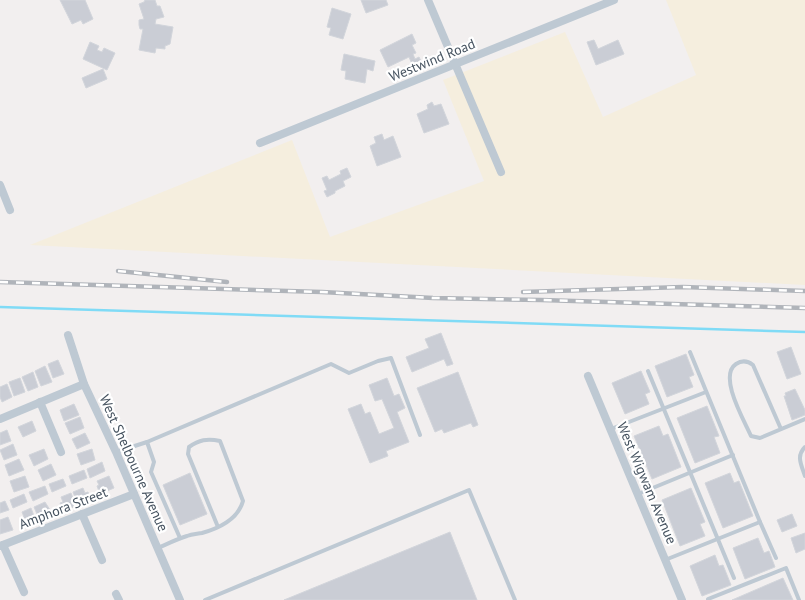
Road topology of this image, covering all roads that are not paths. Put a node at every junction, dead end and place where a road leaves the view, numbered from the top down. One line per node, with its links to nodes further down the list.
1 (428, 0): 3 (street)
2 (614, 0): 3 (street, Westwind Road)
3 (455, 64): 4 (street, Westwind Road); 5 (street)
4 (260, 143)
5 (501, 172)
6 (0, 185): 7 (street)
7 (10, 210)
8 (68, 335): 12 (street, West Shelbourne Avenue)
9 (690, 352): 13 (lane)
10 (648, 371): 15 (lane)
11 (588, 376): 19 (street, West Wigwam Avenue)
12 (84, 384): 14 (street); 24 (street, West Shelbourne Avenue)
13 (706, 392): 15 (lane); 25 (lane)
14 (40, 402): 16 (street); 23 (street)
15 (664, 409): 19 (lane); 26 (lane)
16 (0, 418)
17 (805, 419): 18 (lane)
18 (781, 429): 18 (lane)
19 (610, 430): 29 (street, West Wigwam Avenue)
20 (420, 435): 21 (lane)
21 (148, 442): 24 (lane); 33 (lane)
22 (805, 446): 27 (lane)
23 (62, 452)
24 (116, 452): 28 (street, West Shelbourne Avenue)
25 (733, 456): 26 (lane); 31 (lane)
26 (691, 473): 29 (lane); 34 (lane)
27 (805, 476)
28 (134, 494): 30 (street, Amphora Street); 36 (street, West Shelbourne Avenue)
29 (638, 494): 39 (street, West Wigwam Avenue)
30 (82, 514): 35 (street, Amphora Street); 38 (street)
31 (760, 522): 34 (lane); 37 (lane)
32 (218, 527): 32 (lane); 33 (lane)
33 (180, 538): 36 (lane)
34 (718, 539): 39 (lane); 40 (lane)
35 (2, 545): 41 (street)
36 (158, 548): 42 (street, West Shelbourne Avenue)
37 (776, 558)
38 (102, 560)
39 (665, 560): 45 (street, West Wigwam Avenue)
40 (734, 578)
41 (24, 592)
42 (180, 600)
43 (205, 600): 44 (lane)
44 (515, 600)
45 (682, 600)
46 (708, 600): 47 (lane)
47 (799, 600)

